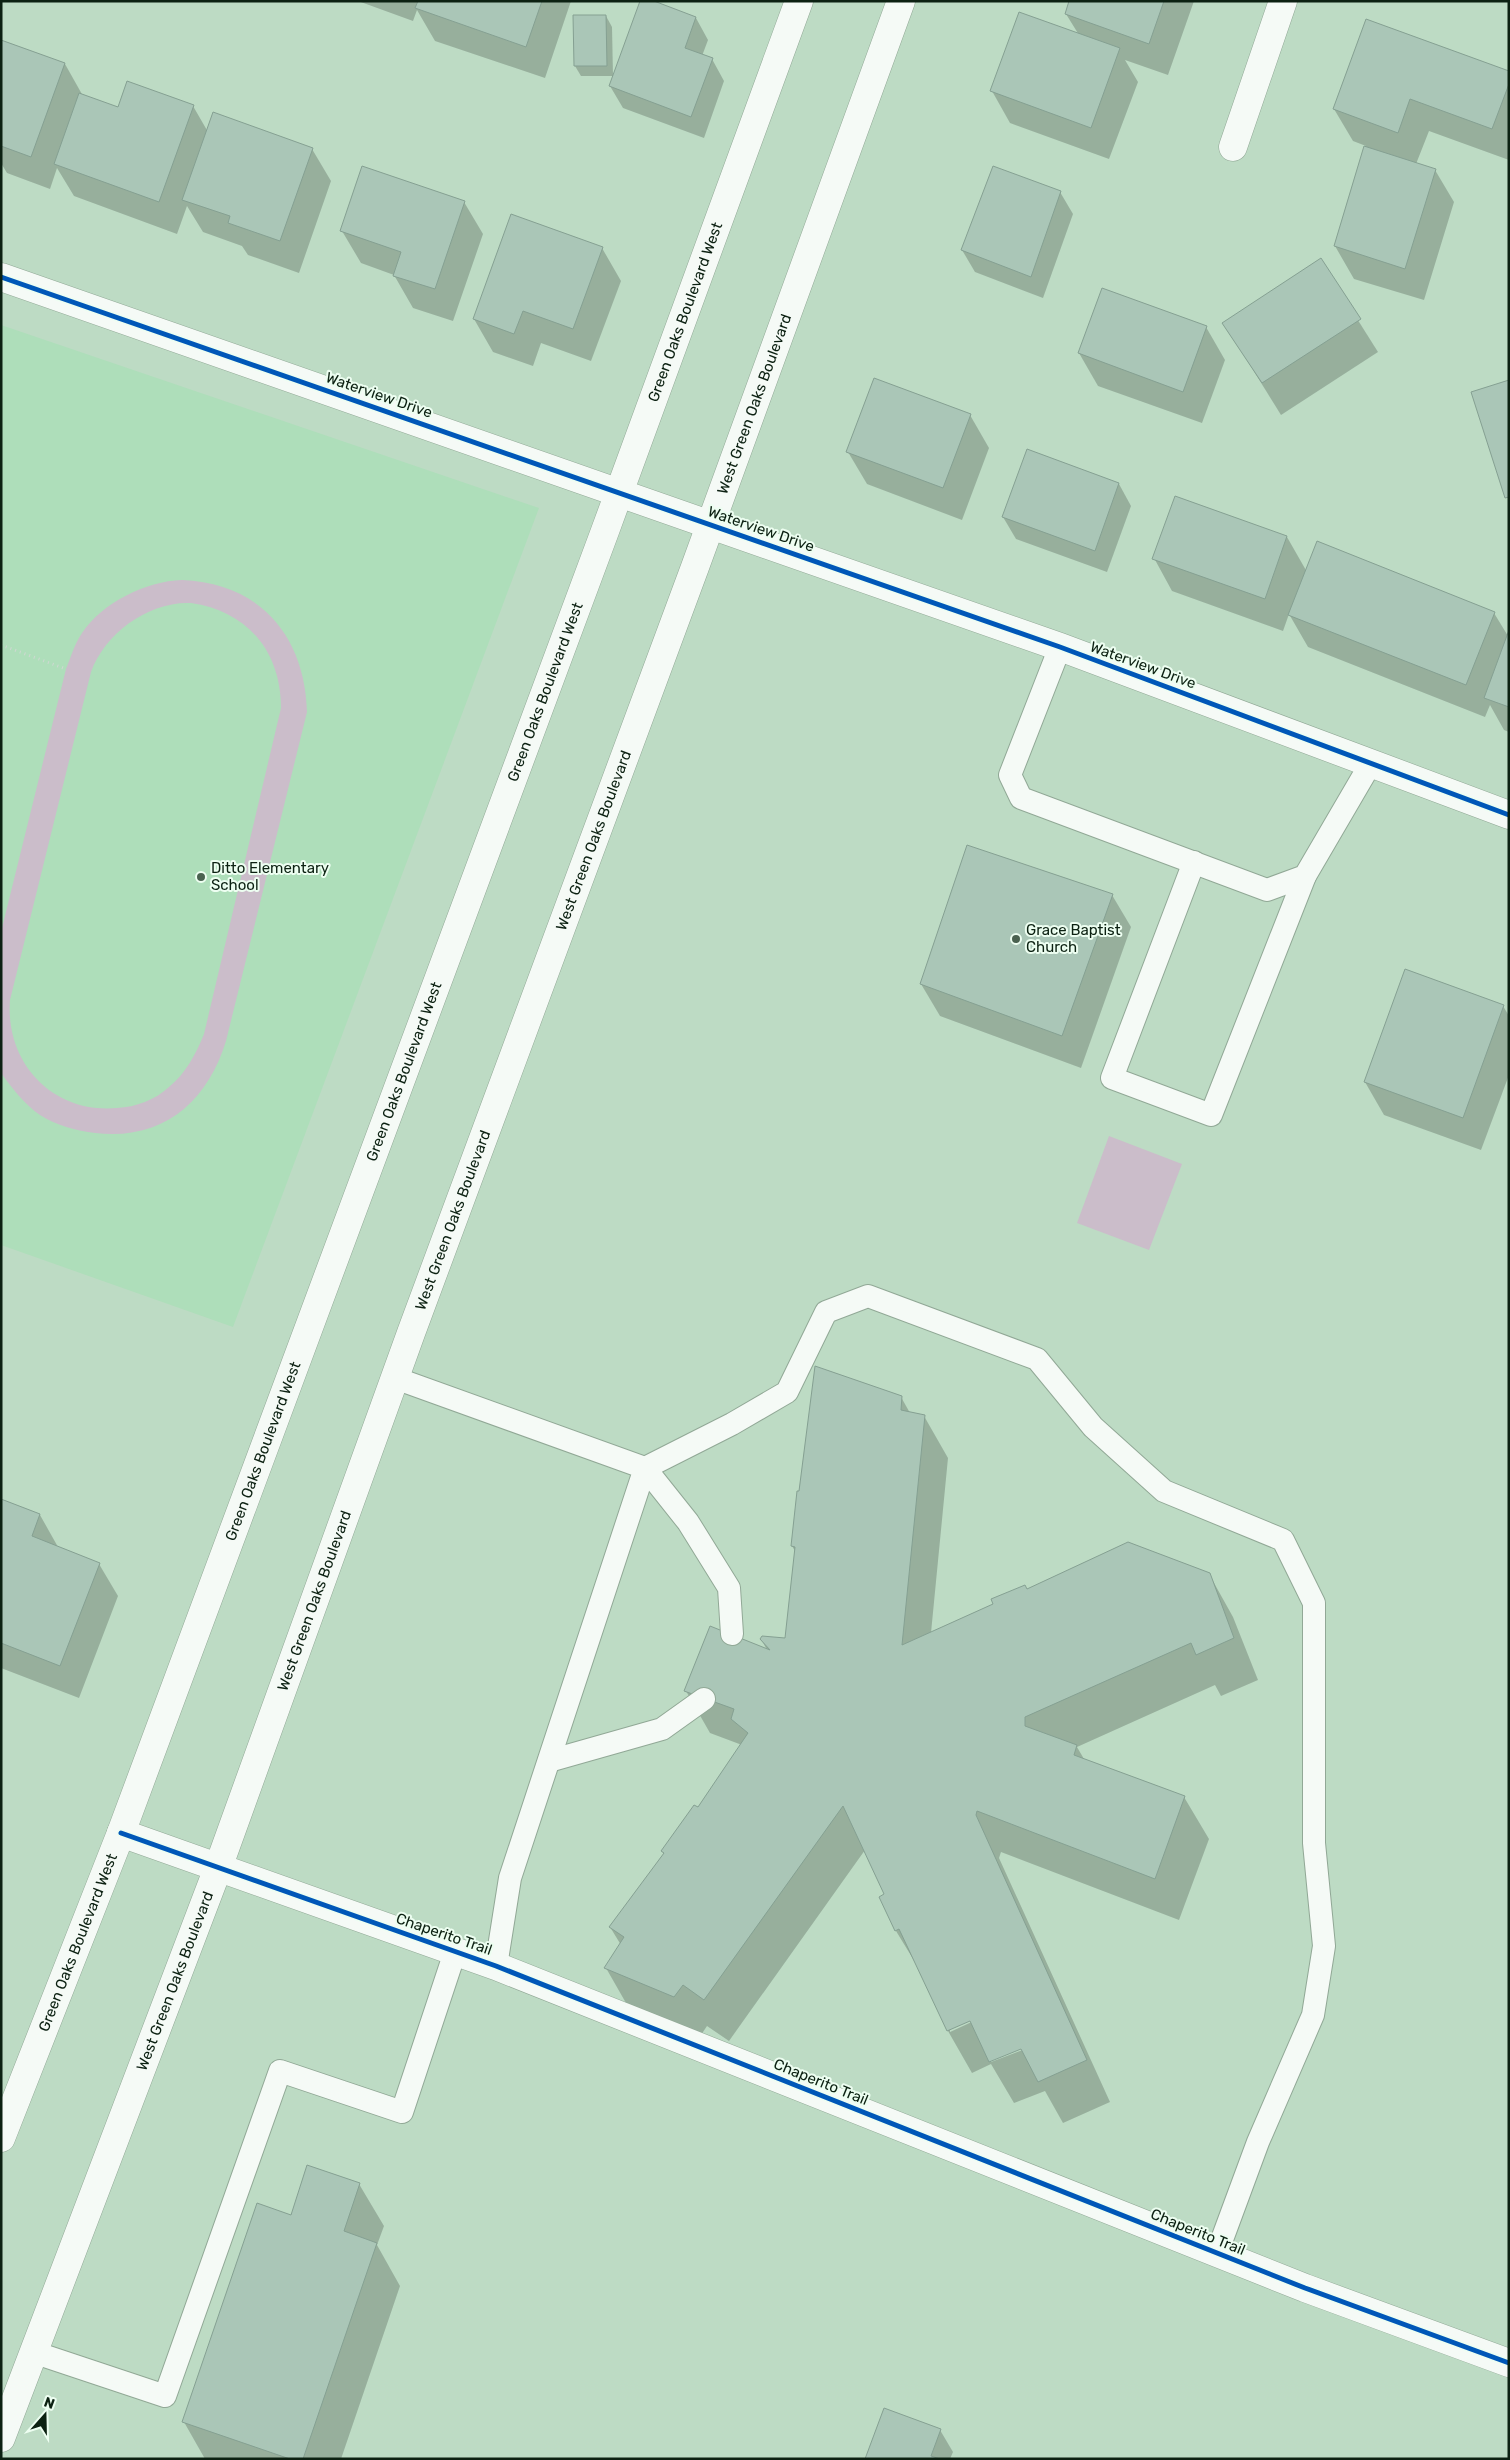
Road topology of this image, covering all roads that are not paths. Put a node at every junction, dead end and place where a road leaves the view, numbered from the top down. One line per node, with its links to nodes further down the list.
1 (798, 1): 6 (main road, Green Oaks Boulevard West)
2 (901, 1): 7 (main road, West Green Oaks Boulevard)
3 (1283, 1): 4 (main road)
4 (1233, 147)
5 (1, 277): 6 (main road, Waterview Drive)
6 (619, 492): 7 (main road, Waterview Drive); 18 (main road, Green Oaks Boulevard West)
7 (710, 525): 8 (main road, Waterview Drive); 13 (main road, West Green Oaks Boulevard)
8 (1060, 647): 9 (main road, Waterview Drive); 11 (lane)
9 (1371, 762): 10 (main road, Waterview Drive); 12 (lane)
10 (1509, 815)
11 (1194, 862): 12 (lane); 12 (lane)
12 (1305, 876)
13 (395, 1378): 14 (lane); 19 (main road, West Green Oaks Boulevard)
14 (645, 1468): 15 (lane); 17 (lane); 23 (lane)
15 (732, 1634)
16 (704, 1699): 17 (lane)
17 (549, 1760): 21 (lane)
18 (121, 1833): 19 (main road, Chaperito Trail); 22 (main road, Green Oaks Boulevard West)
19 (218, 1868): 20 (main road, Chaperito Trail); 24 (main road, West Green Oaks Boulevard)
20 (455, 1952): 21 (main road, Chaperito Trail); 24 (lane)
21 (496, 1966): 23 (main road, Chaperito Trail)
22 (1, 2138)
23 (1217, 2253): 25 (main road, Chaperito Trail)
24 (34, 2352): 26 (main road, West Green Oaks Boulevard)
25 (1509, 2363)
26 (1, 2438)

